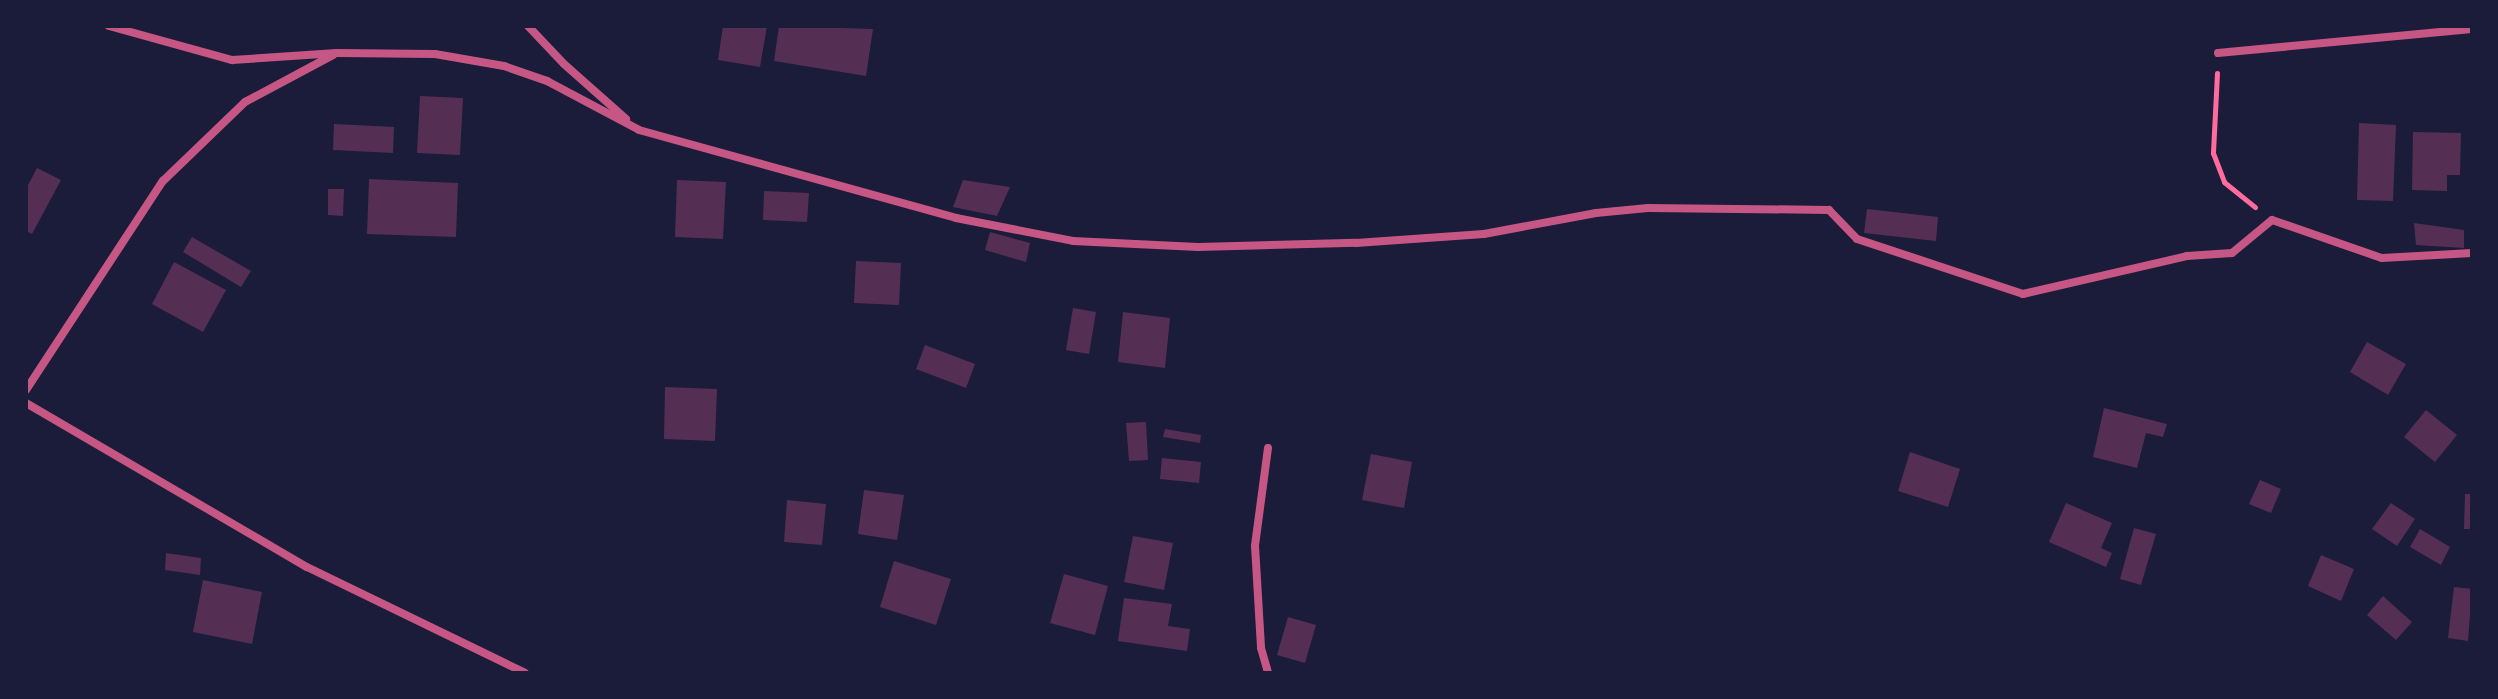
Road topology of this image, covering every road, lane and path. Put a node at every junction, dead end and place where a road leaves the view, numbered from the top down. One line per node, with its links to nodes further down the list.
1 (109, 26): 4 (street)
2 (528, 26): 6 (street)
3 (2472, 29): 5 (street)
4 (337, 53): 6 (street); 9 (street)
5 (2218, 53): 7 (path)
6 (639, 130): 7 (street)
7 (2272, 220): 8 (street)
8 (2472, 253)
9 (26, 390)
10 (26, 403): 12 (street)
11 (1268, 448): 13 (street)
12 (525, 673)
13 (1268, 673)

